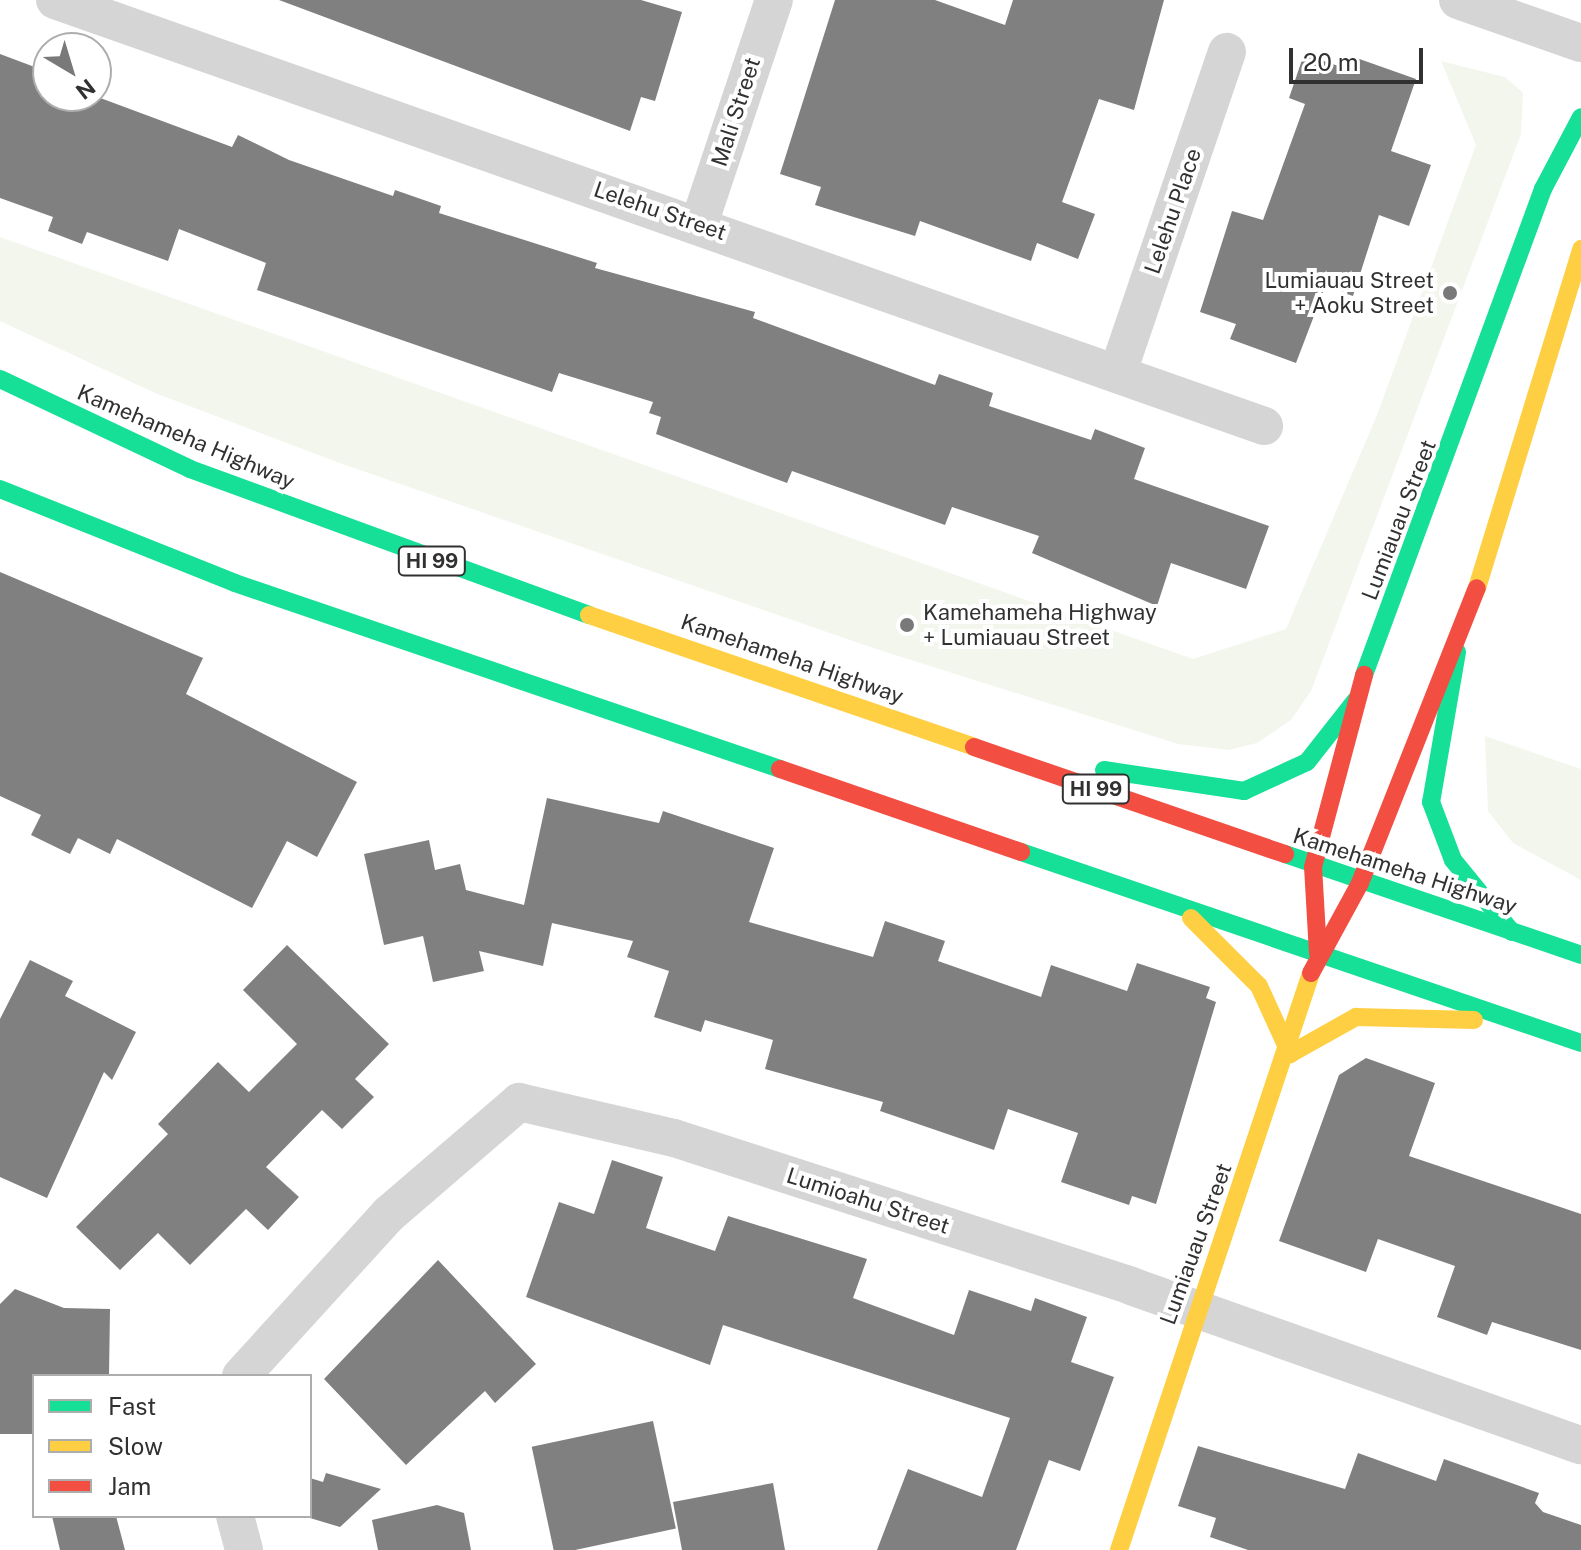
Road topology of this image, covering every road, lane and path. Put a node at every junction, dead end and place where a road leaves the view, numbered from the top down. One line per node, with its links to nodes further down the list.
1 (55, 0): 7 (street, Lelehu Street)
2 (774, 0): 7 (street, Mali Street)
3 (1458, 0): 4 (street)
4 (1581, 43)
5 (1227, 52): 9 (street, Lelehu Place)
6 (1581, 117): 14 (main road, Lumiauau Street)
7 (699, 224): 9 (street, Lelehu Street)
8 (1581, 249): 13 (main road, Lumiauau Street)
9 (1119, 369): 11 (street, Lelehu Street)
10 (0, 379): 15 (main road, Kamehameha Highway / HI 99)
11 (1264, 426)
12 (0, 489): 18 (main road)
13 (1457, 652): 17 (main road, Lumiauau Street); 19 (main road)
14 (1355, 701): 15 (main road); 16 (main road, Lumiauau Street)
15 (1045, 770): 16 (main road, Kamehameha Highway / HI 99)
16 (1313, 867): 17 (main road, Kamehameha Highway / HI 99); 20 (main road, Lumiauau Street)
17 (1360, 883): 19 (main road, Kamehameha Highway / HI 99); 20 (main road, Lumiauau Street)
18 (1181, 908): 20 (main road); 24 (main road)
19 (1512, 932): 21 (main road, Kamehameha Highway / HI 99)
20 (1318, 953): 22 (main road); 24 (main road, Lumiauau Street)
21 (1581, 955)
22 (1521, 1022): 23 (main road); 24 (main road)
23 (1581, 1043)
24 (1290, 1054): 25 (main road, Lumiauau Street)
25 (1197, 1310): 26 (street, Lumioahu Street); 27 (street, Lumioahu Street); 30 (main road, Lumiauau Street)
26 (243, 1374)
27 (1581, 1445)
28 (236, 1518): 29 (street)
29 (244, 1550)
30 (1119, 1550)

